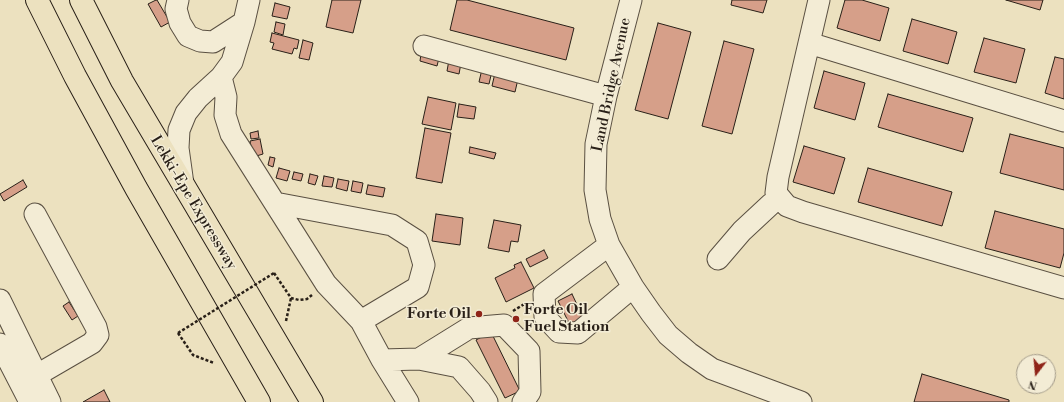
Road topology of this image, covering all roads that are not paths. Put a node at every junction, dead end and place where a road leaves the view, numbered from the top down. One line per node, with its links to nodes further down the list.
1 (37, 0): 27 (highway)
2 (81, 0): 13 (highway, Lekki-Epe Expressway)
3 (178, 0): 7 (street)
4 (249, 0): 7 (street)
5 (631, 0): 11 (street, Land Bridge Avenue)
6 (820, 0): 8 (street)
7 (244, 22): 10 (street)
8 (809, 43): 12 (street); 14 (street)
9 (424, 46): 11 (street)
10 (221, 77): 13 (street); 15 (street)
11 (606, 96): 17 (street, Land Bridge Avenue)
12 (1064, 122)
13 (184, 187): 32 (highway, Lekki-Epe Expressway)
14 (780, 198): 18 (street); 20 (street)
15 (275, 204): 22 (street); 22 (street)
16 (35, 214): 26 (street)
17 (609, 245): 19 (street, Land Bridge Avenue); 19 (street)
18 (718, 260)
19 (633, 287): 36 (street, Land Bridge Avenue)
20 (1064, 288)
21 (0, 300): 26 (street)
22 (361, 320): 25 (street)
23 (0, 344): 28 (street)
24 (419, 359): 25 (street); 34 (street); 35 (street)
25 (382, 360): 33 (street)
26 (37, 375): 29 (street)
27 (245, 376): 30 (highway); 31 (highway)
28 (30, 402)
29 (50, 402)
30 (259, 402)
31 (262, 402)
32 (312, 402)
33 (408, 402)
34 (487, 402)
35 (523, 402)
36 (801, 402)

